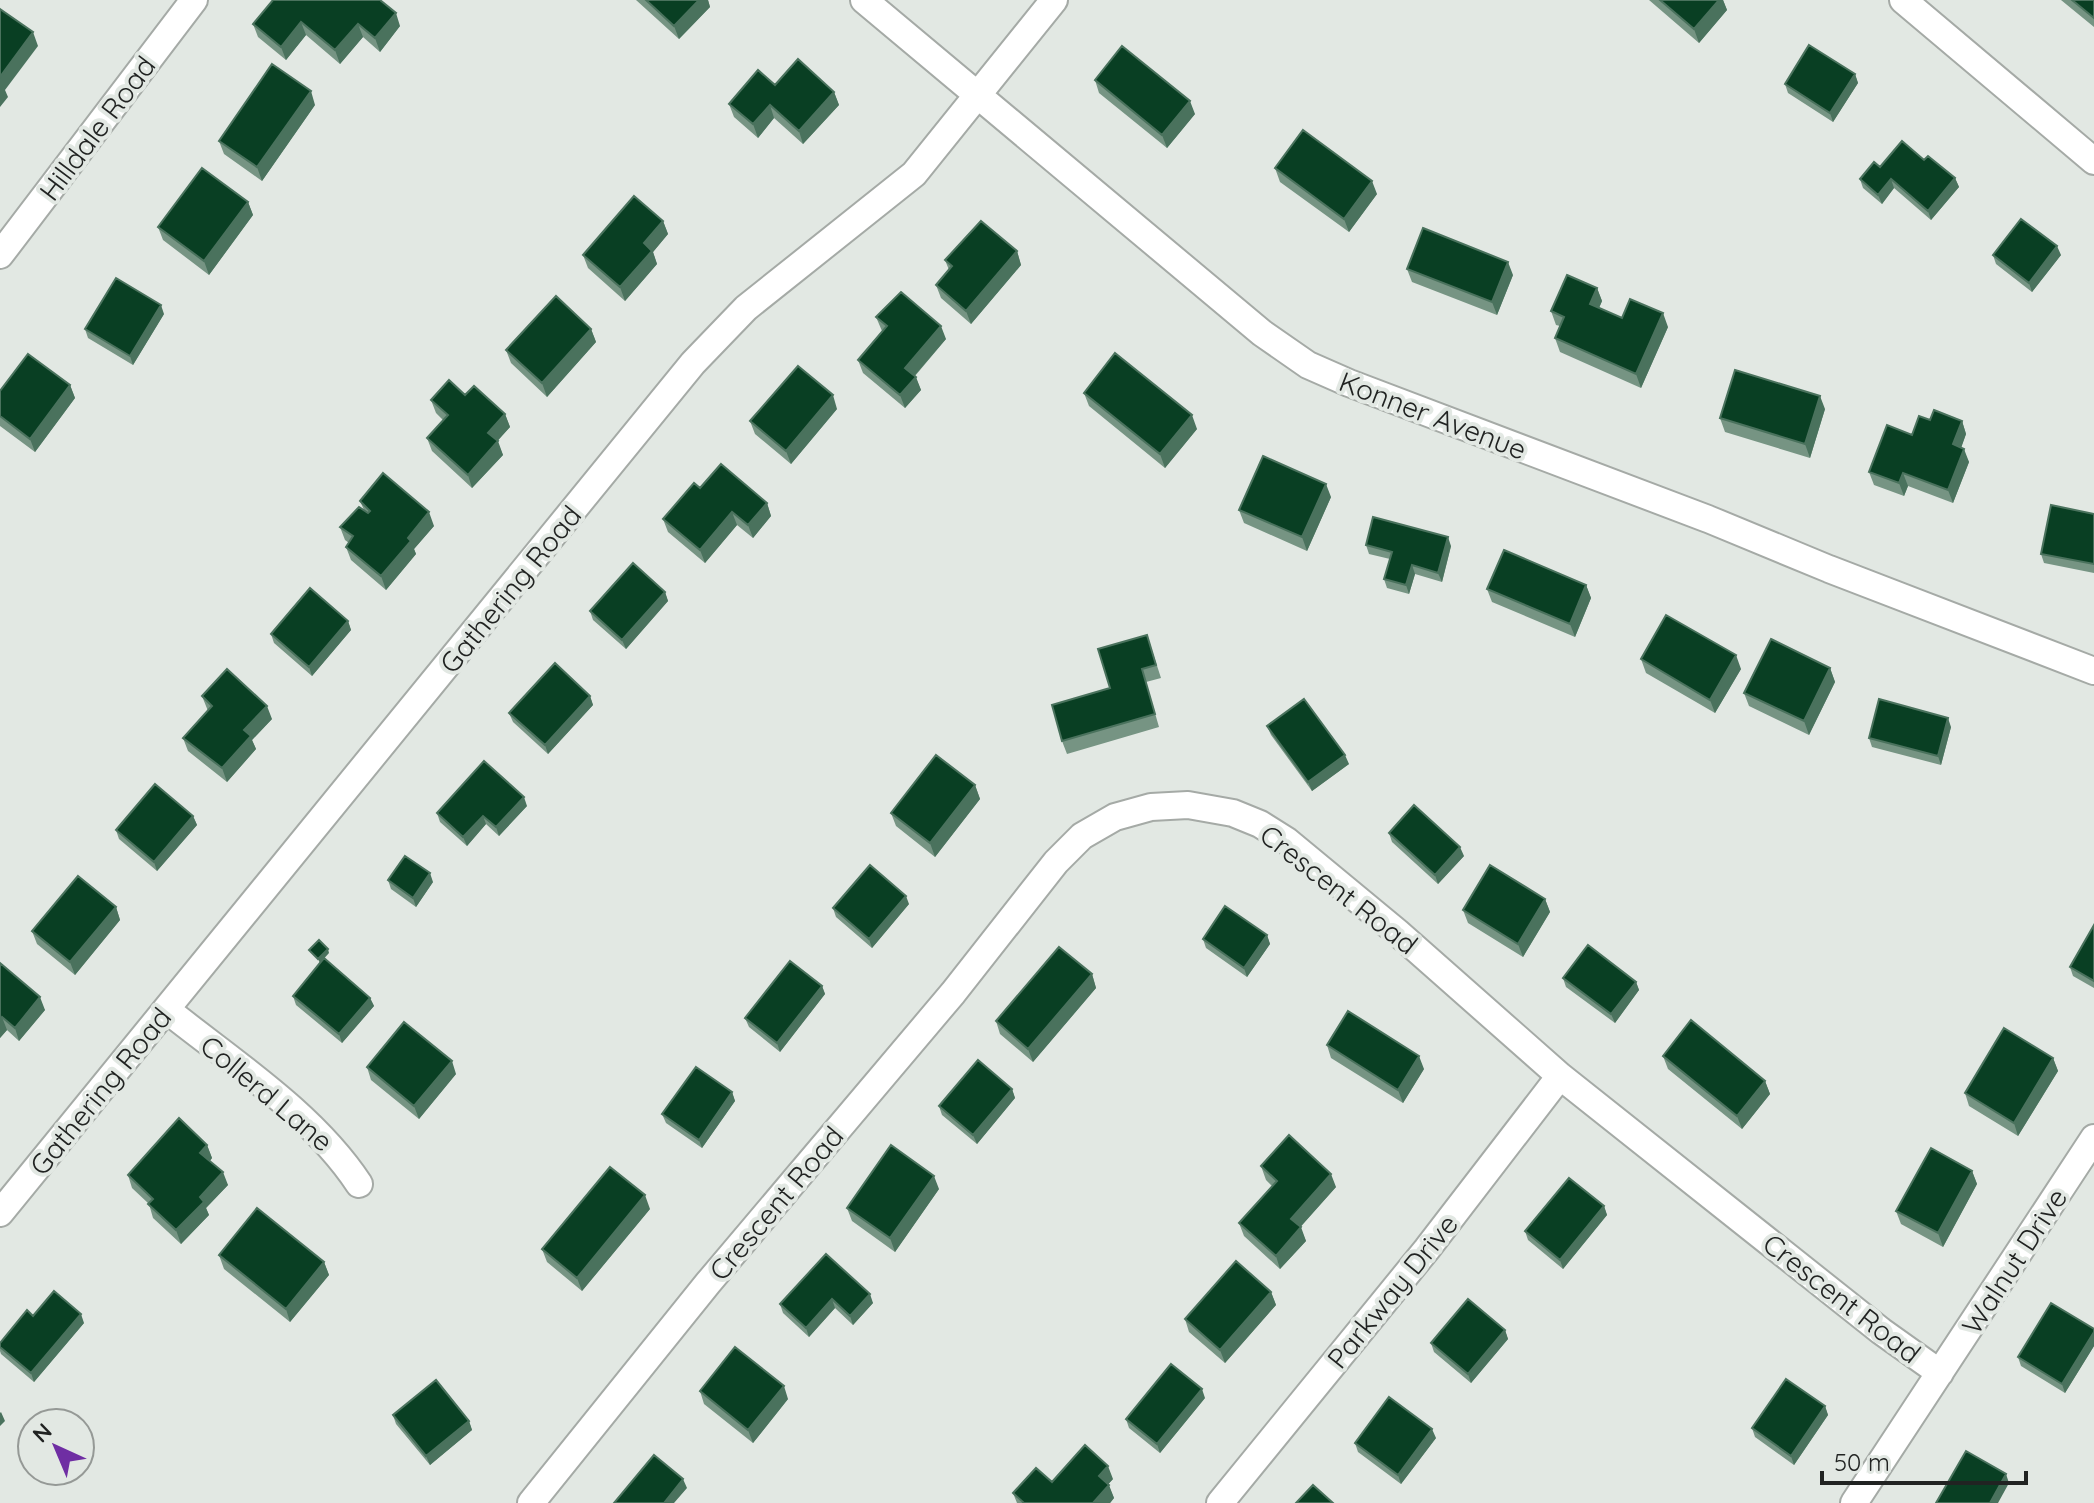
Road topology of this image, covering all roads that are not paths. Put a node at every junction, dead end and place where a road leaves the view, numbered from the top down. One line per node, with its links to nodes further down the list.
1 (194, 0): 7 (street, Hilldale Road)
2 (864, 0): 5 (street, Konner Avenue)
3 (1054, 0): 5 (street, Gathering Road)
4 (1903, 0): 6 (street)
5 (975, 95): 8 (street, Konner Avenue); 9 (street, Gathering Road)
6 (2094, 161)
7 (0, 255)
8 (2094, 671)
9 (167, 1010): 12 (street, Collerd Lane); 13 (street, Gathering Road)
10 (1560, 1076): 14 (street, Crescent Road); 15 (street, Crescent Road); 16 (street, Parkway Drive)
11 (2094, 1138): 14 (street, Walnut Drive)
12 (359, 1184)
13 (0, 1213)
14 (1940, 1373): 17 (street, Walnut Drive)
15 (531, 1503)
16 (1220, 1503)
17 (1854, 1503)

